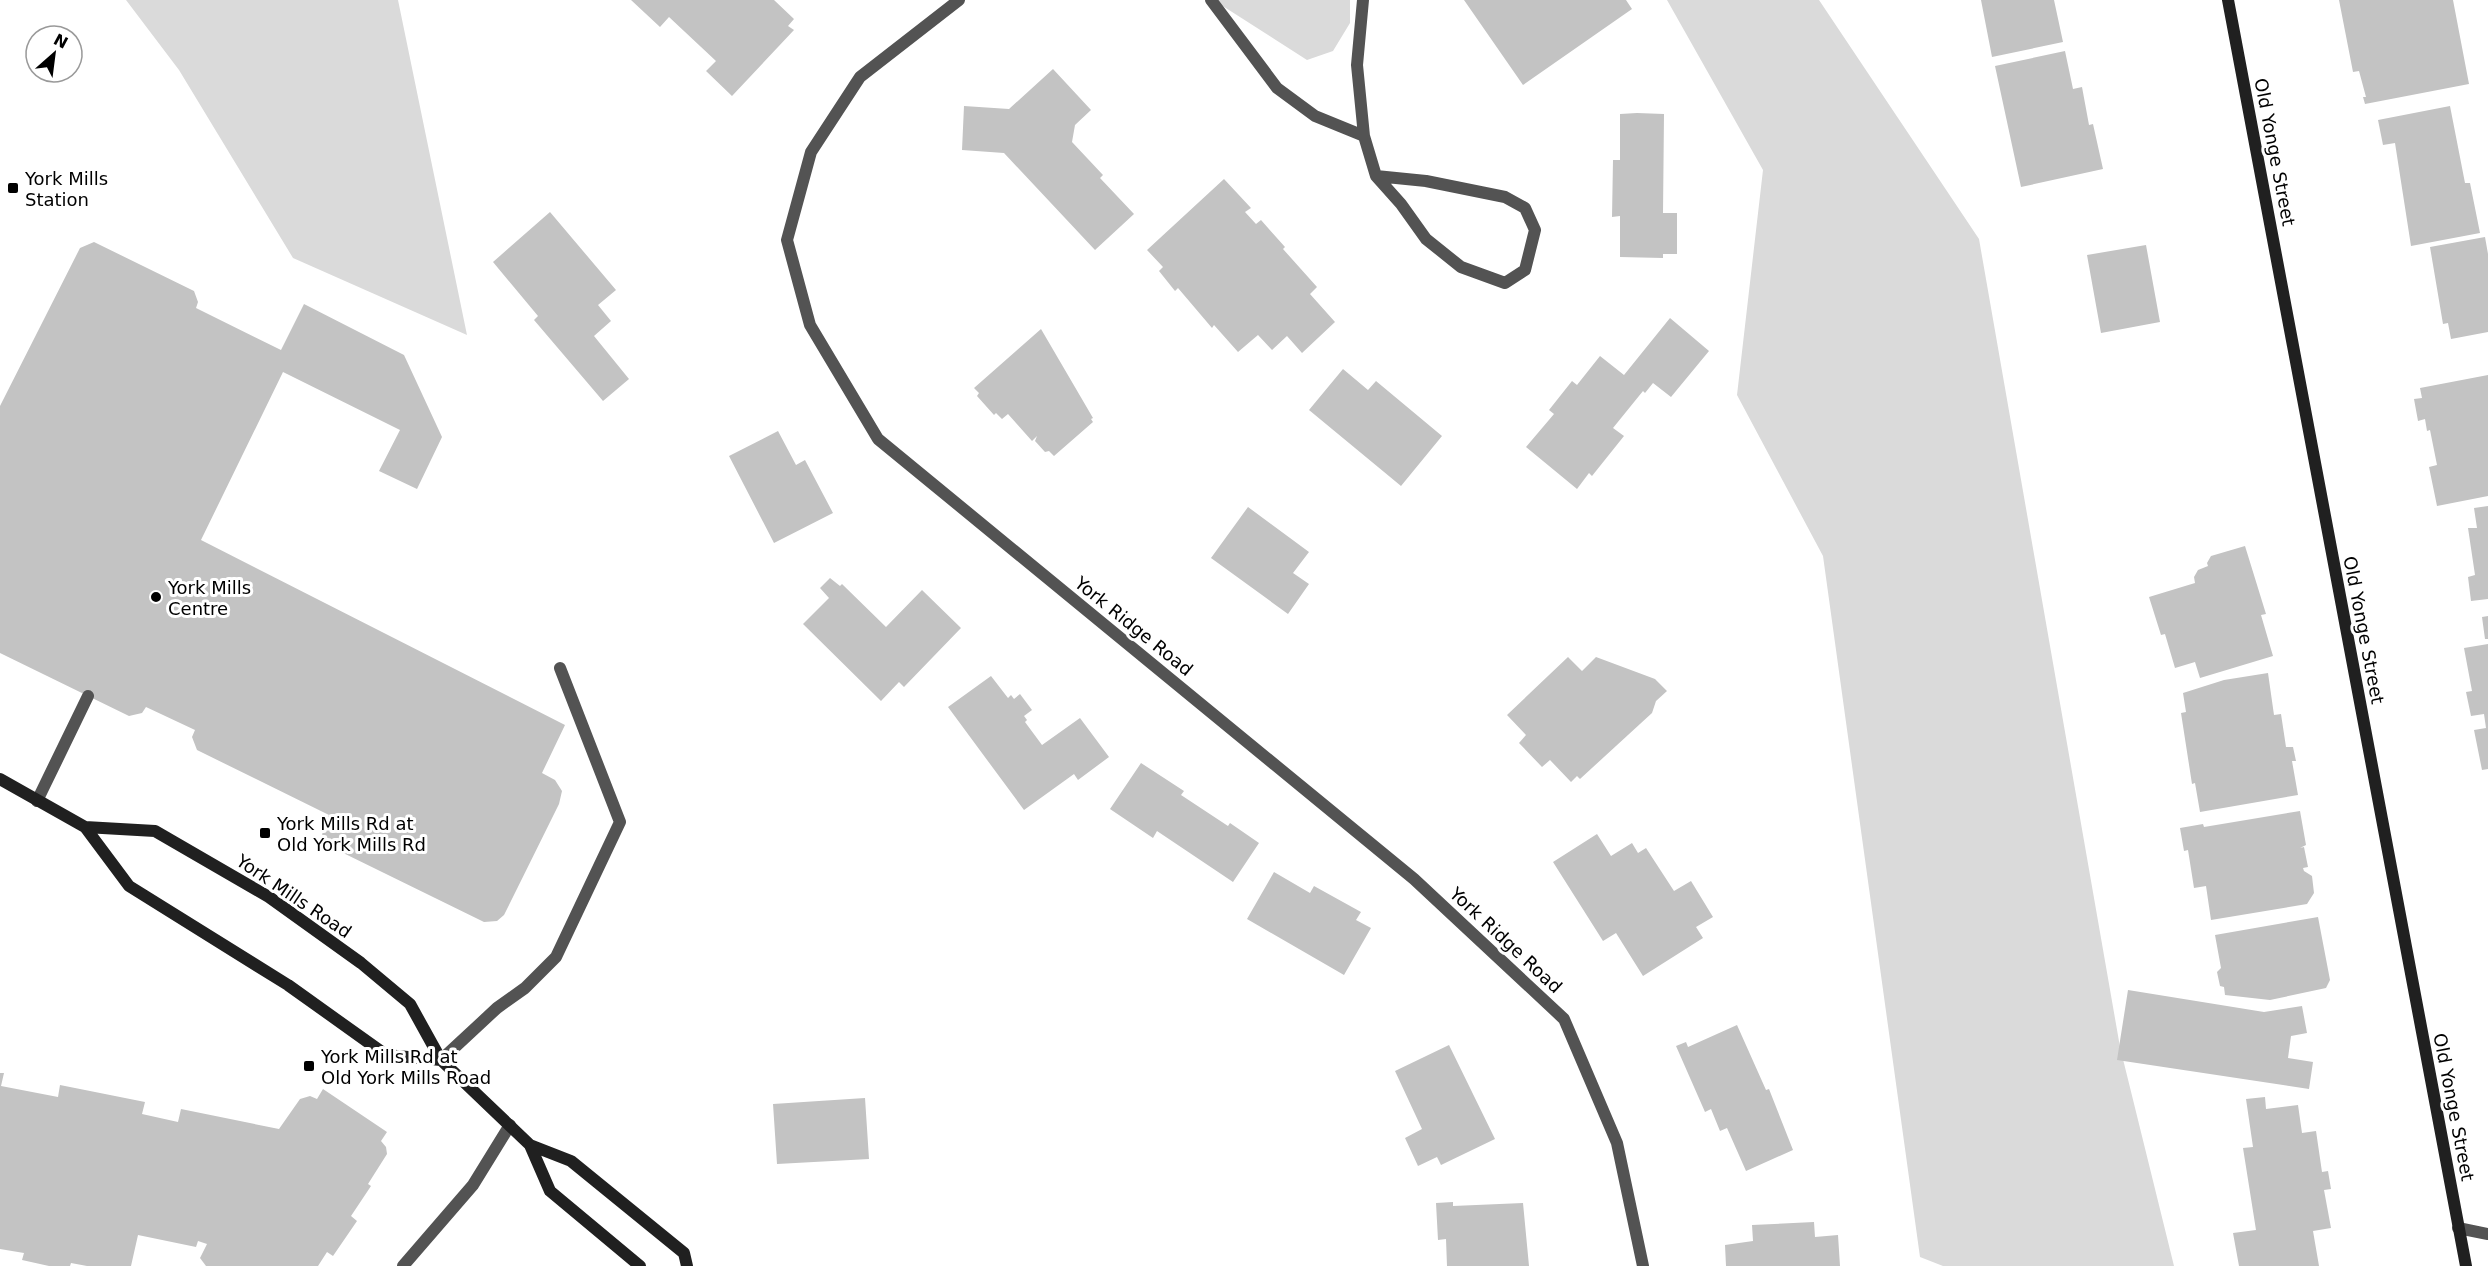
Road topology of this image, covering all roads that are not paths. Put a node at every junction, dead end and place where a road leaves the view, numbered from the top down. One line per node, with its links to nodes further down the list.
1 (959, 0): 20 (street, York Ridge Road)
2 (1211, 0): 5 (street)
3 (1363, 0): 5 (street)
4 (2228, 0): 15 (main road, Old Yonge Street)
5 (1364, 136): 6 (street)
6 (1376, 176): 6 (street)
7 (561, 668): 12 (street)
8 (88, 696): 10 (street)
9 (0, 779): 10 (main road, York Mills Road)
10 (37, 801): 11 (main road, York Mills Road)
11 (85, 827): 12 (main road, York Mills Road); 12 (main road, York Mills Road)
12 (441, 1060): 13 (main road, York Mills Road)
13 (510, 1125): 14 (main road, York Mills Road); 17 (street)
14 (530, 1145): 18 (main road, York Mills Road); 19 (main road, York Mills Road)
15 (2458, 1227): 16 (street); 21 (main road, Old Yonge Street)
16 (2488, 1234)
17 (403, 1266)
18 (640, 1266)
19 (687, 1266)
20 (1643, 1266)
21 (2466, 1266)

